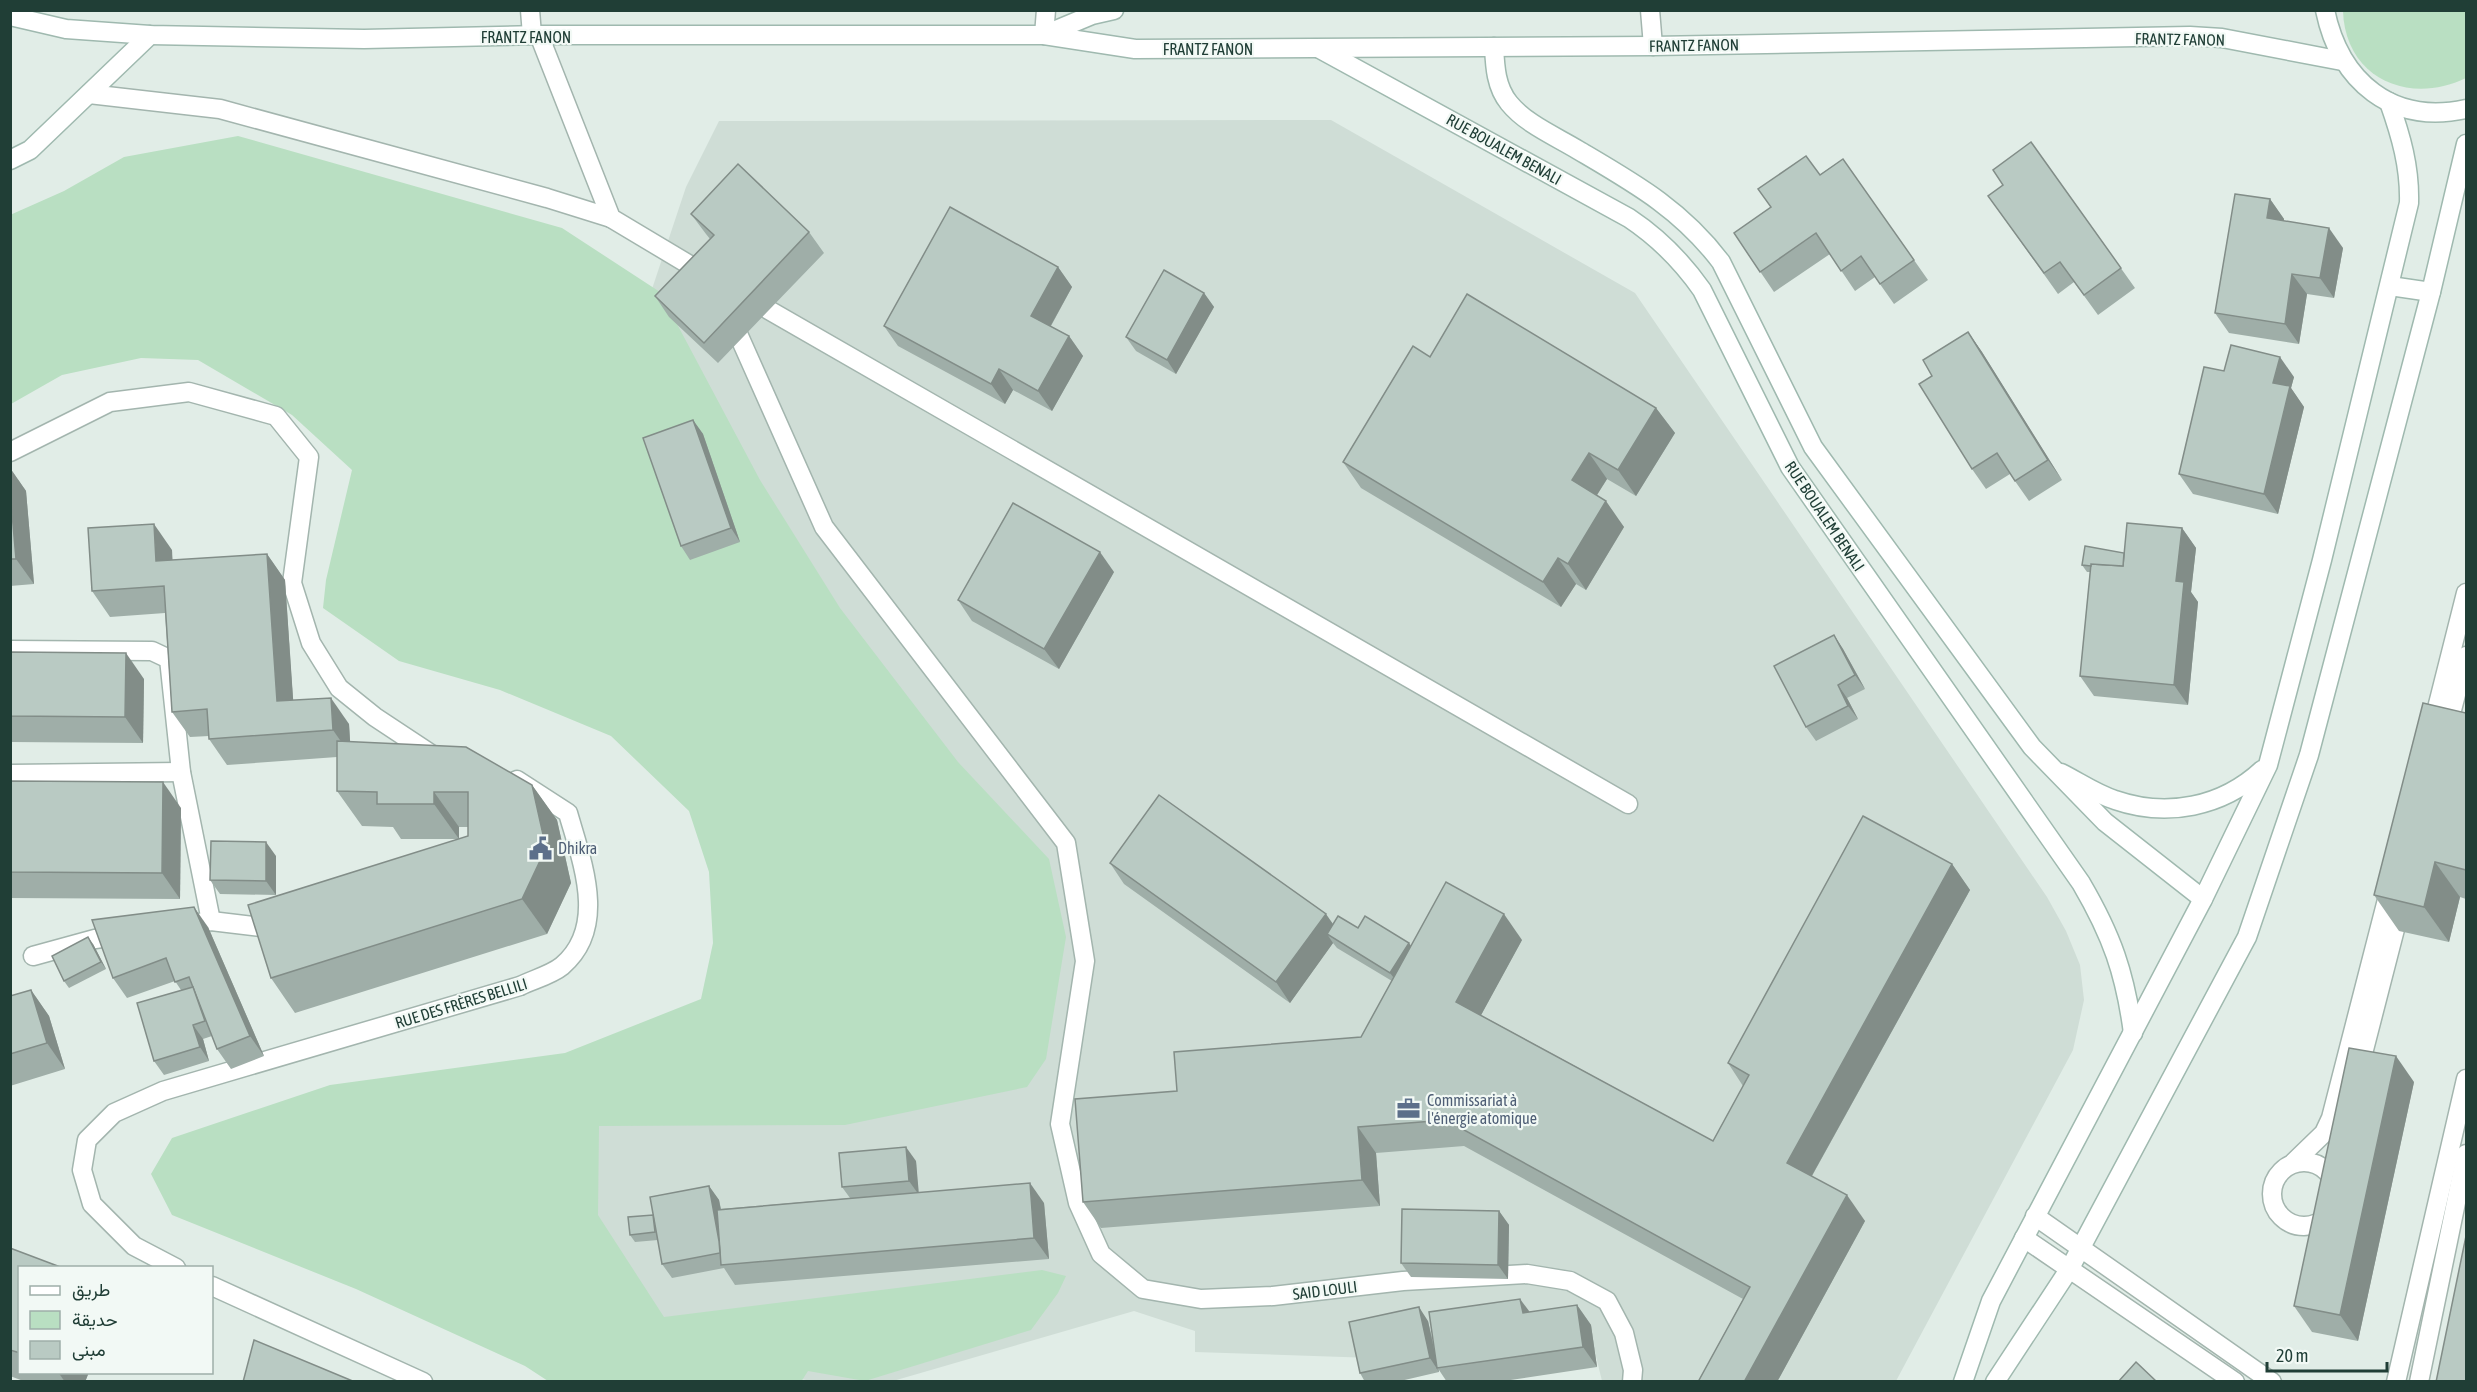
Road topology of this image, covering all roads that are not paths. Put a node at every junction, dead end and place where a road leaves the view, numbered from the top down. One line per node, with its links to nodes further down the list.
1 (530, 10): 7 (street)
2 (1046, 10): 8 (street)
3 (1114, 10): 8 (street, FRANTZ FANON)
4 (1650, 10): 10 (street)
5 (2325, 10): 13 (street)
6 (10, 16): 9 (street, FRANTZ FANON)
7 (535, 35): 8 (street, FRANTZ FANON); 9 (street, FRANTZ FANON); 19 (street)
8 (1044, 35): 12 (street, FRANTZ FANON)
9 (150, 36): 14 (street)
10 (1653, 46): 11 (street, FRANTZ FANON); 13 (street, FRANTZ FANON)
11 (1494, 47): 12 (street, FRANTZ FANON); 29 (street)
12 (1318, 48): 42 (street, RUE BOUALEM BENALI)
13 (2342, 61): 15 (street)
14 (89, 94): 18 (street); 19 (street)
15 (2389, 102): 16 (street); 20 (street)
16 (2466, 109)
17 (2466, 144): 22 (street)
18 (10, 160)
19 (611, 218): 21 (street)
20 (2390, 286): 22 (street); 28 (street)
21 (723, 289): 33 (street); 54 (street, SAID LOULI)
22 (2431, 292): 49 (street)
23 (10, 452): 27 (street)
24 (2466, 593): 26 (street)
25 (10, 650): 31 (street)
26 (2466, 656)
27 (458, 762)
28 (2268, 765): 29 (street); 36 (street)
29 (2049, 766): 36 (street)
30 (503, 771): 50 (street, RUE DES FRÈRES BELLILI)
31 (181, 772): 32 (street); 37 (street)
32 (10, 774)
33 (1628, 804)
34 (2396, 867): 45 (street)
35 (2406, 885): 46 (street)
36 (2203, 899): 42 (street)
37 (212, 921): 38 (street); 39 (street)
38 (177, 927)
39 (270, 928)
40 (142, 932): 41 (street)
41 (33, 956)
42 (2133, 1033): 47 (street)
43 (2466, 1079): 59 (street)
44 (2466, 1154): 60 (street)
45 (2294, 1162): 46 (street); 46 (street)
46 (2336, 1186)
47 (2035, 1216): 48 (street); 49 (street)
48 (2024, 1238): 51 (street); 55 (street)
49 (2080, 1249): 51 (street); 58 (street)
50 (172, 1266)
51 (2070, 1268): 56 (street); 57 (street)
52 (213, 1286): 53 (street)
53 (423, 1382)
54 (1632, 1382)
55 (1962, 1382)
56 (1995, 1382)
57 (2235, 1382)
58 (2272, 1382)
59 (2396, 1382)
60 (2419, 1382)

